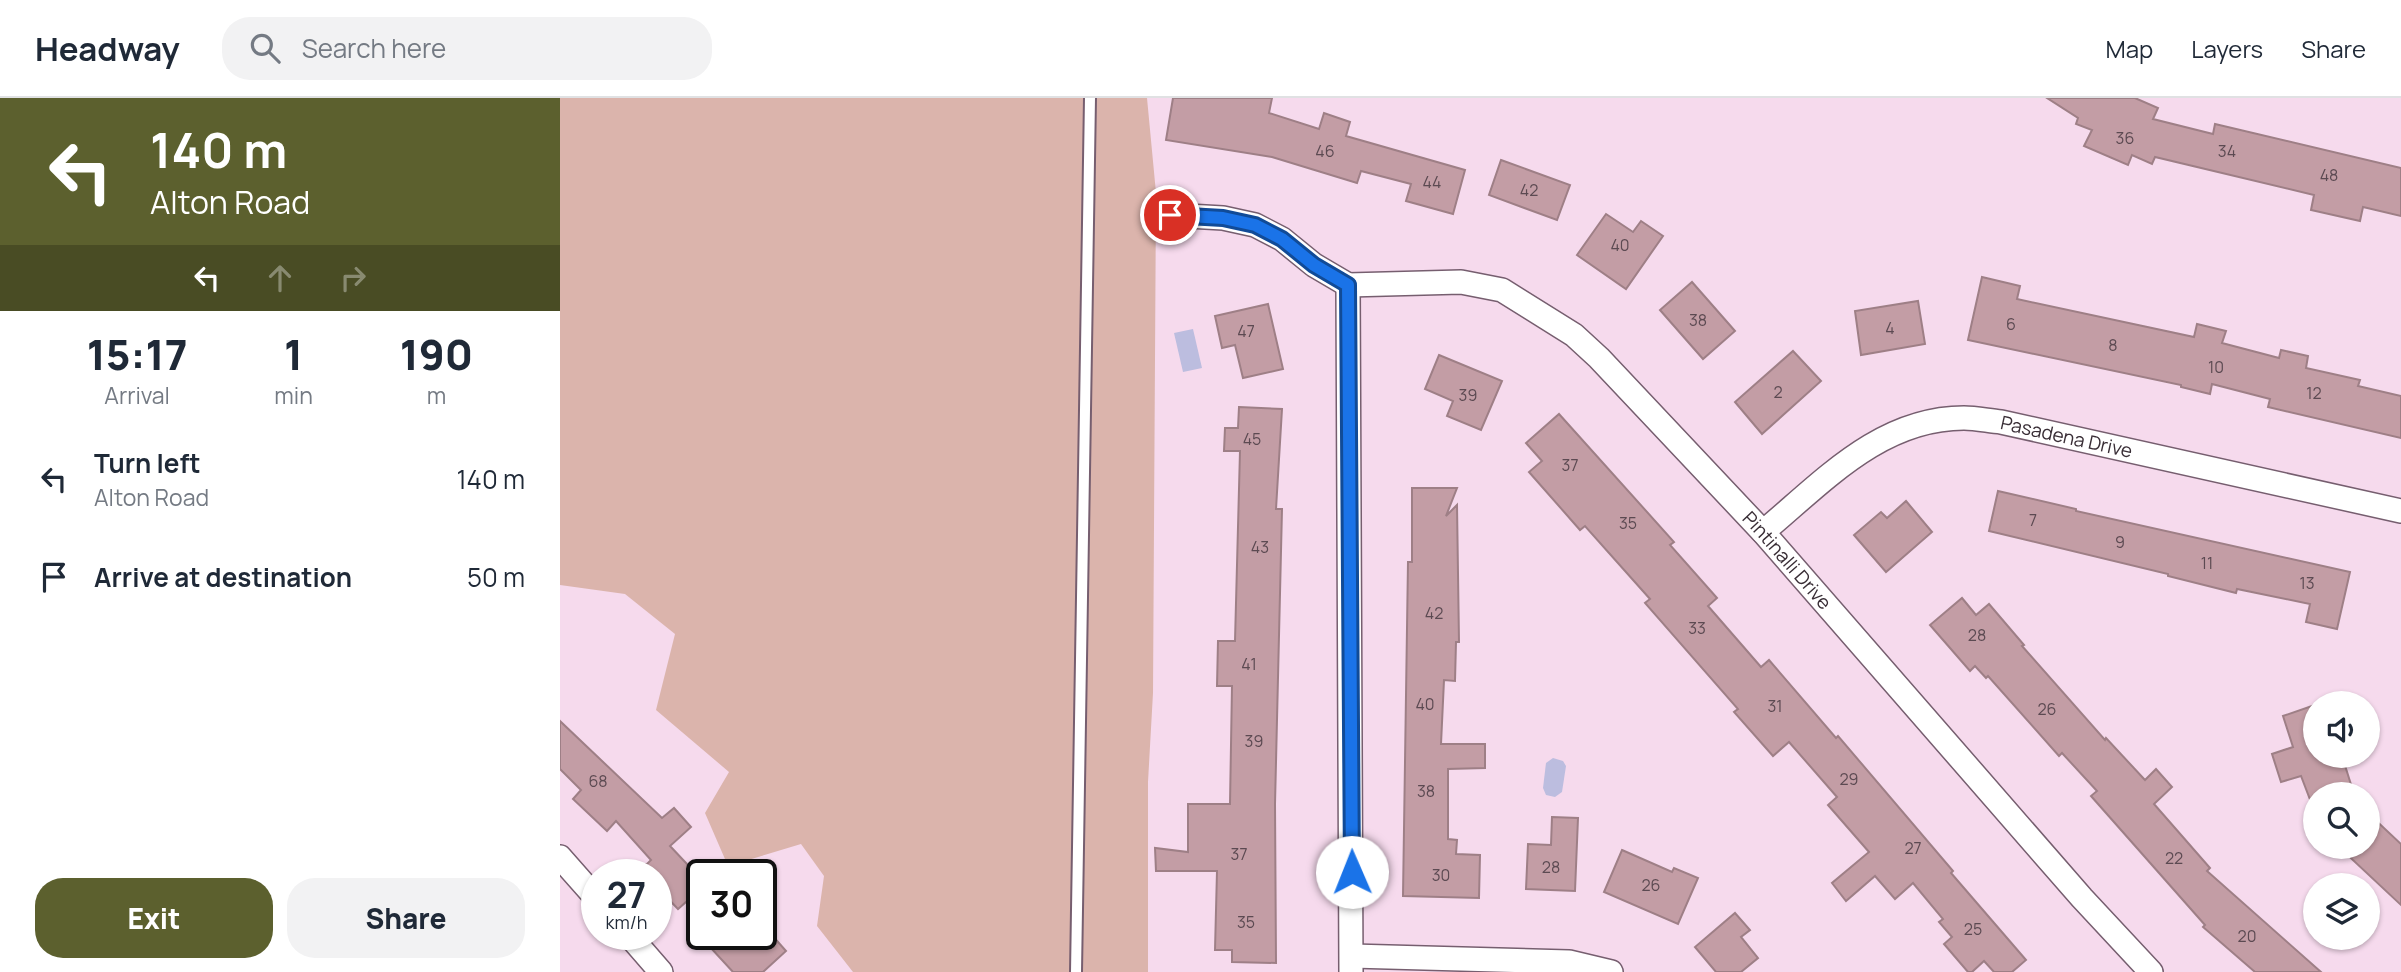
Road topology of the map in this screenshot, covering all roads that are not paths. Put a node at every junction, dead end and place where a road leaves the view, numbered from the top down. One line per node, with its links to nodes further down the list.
1 (1090, 98): 11 (lane)
2 (1170, 215): 3 (street)
3 (1348, 285): 5 (street, Pintinalli Drive); 9 (street)
4 (2401, 511): 5 (street, Pasadena Drive)
5 (1763, 532): 13 (street, Pintinalli Drive)
6 (560, 857): 7 (street)
7 (581, 880)
8 (642, 950): 10 (street)
9 (1351, 964): 12 (street)
10 (662, 972)
11 (1076, 972)
12 (1611, 972)
13 (2151, 972)

